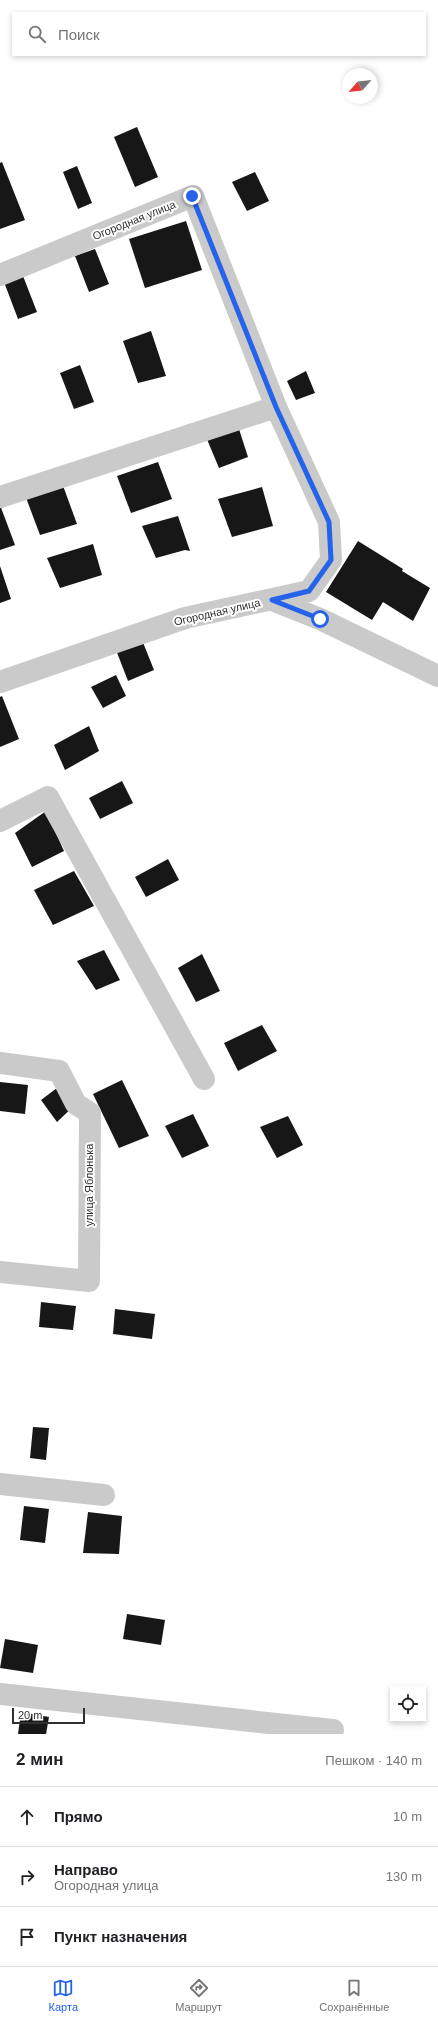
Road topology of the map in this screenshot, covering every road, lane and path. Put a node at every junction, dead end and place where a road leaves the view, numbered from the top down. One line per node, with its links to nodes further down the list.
1 (0, 275): 2 (street, Огородная улица)
2 (276, 407): 3 (street); 4 (street, Огородная улица)
3 (0, 497)
4 (272, 600): 5 (street); 6 (street, Огородная улица)
5 (438, 676)
6 (0, 682)
7 (0, 821): 9 (street)
8 (0, 1063): 10 (street, улица Яблонька)
9 (204, 1080)
10 (0, 1272)
11 (0, 1484): 12 (street)
12 (104, 1495)
13 (0, 1694): 14 (street)
14 (333, 1730)

